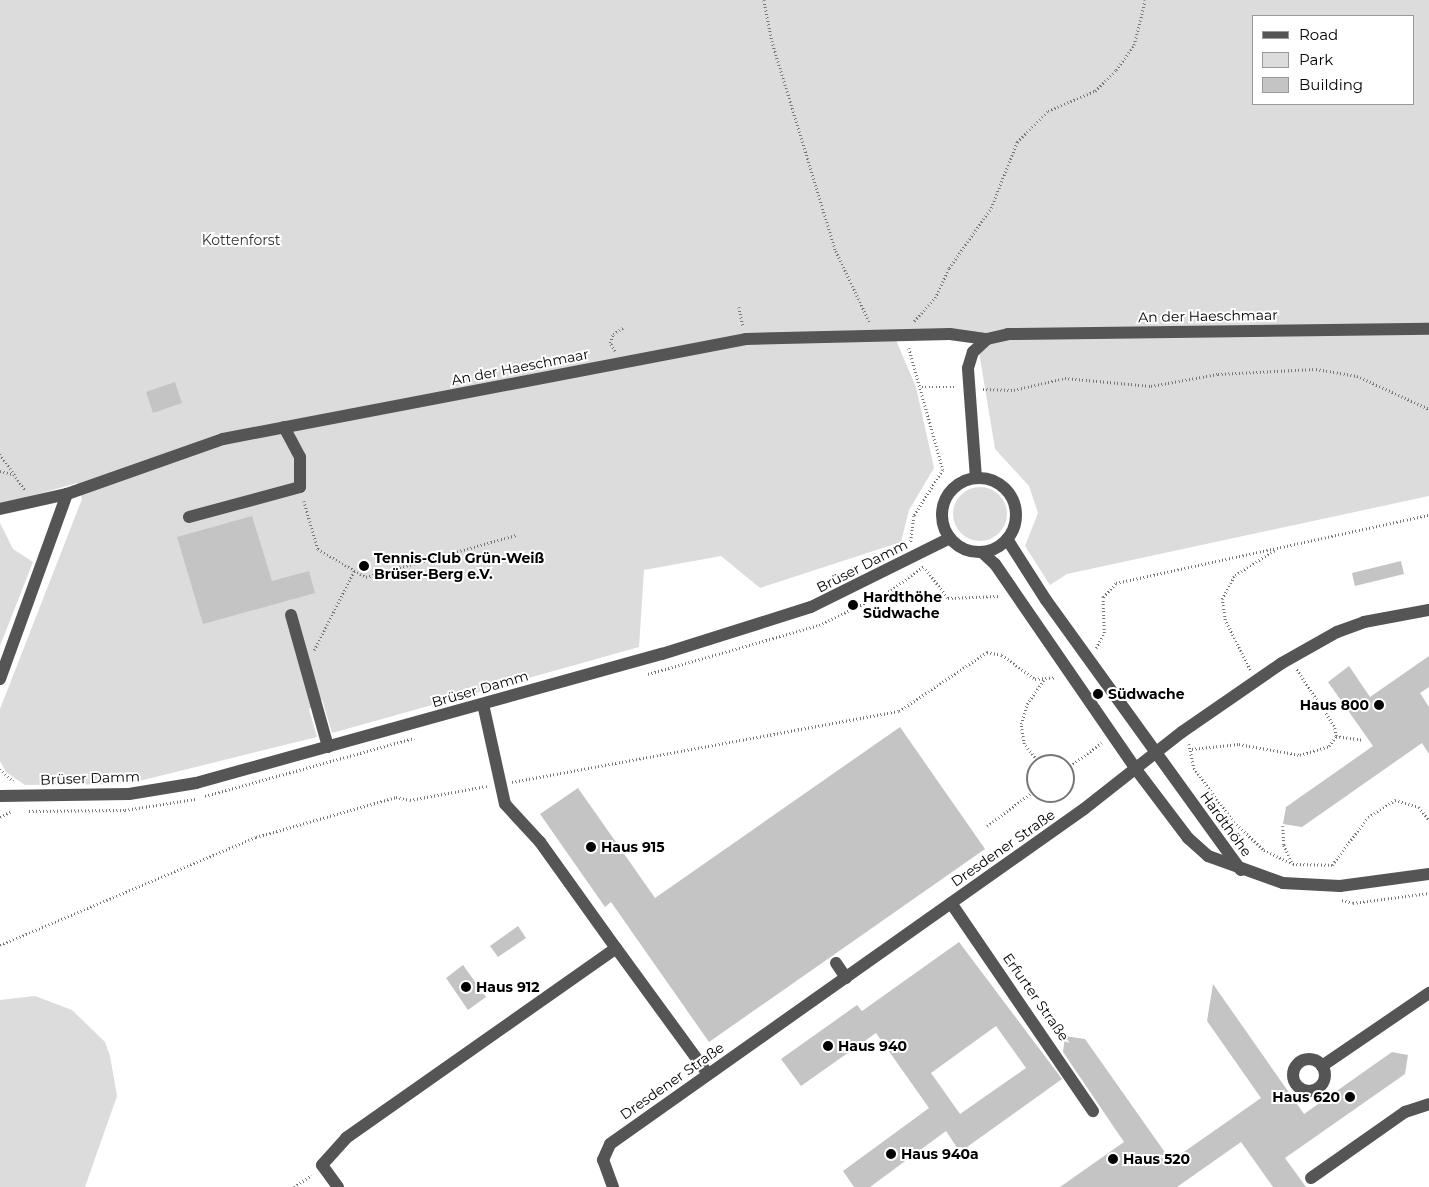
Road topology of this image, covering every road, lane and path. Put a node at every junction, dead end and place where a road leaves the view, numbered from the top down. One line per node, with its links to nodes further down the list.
1 (764, 0): 6 (path)
2 (1145, 0): 7 (path)
3 (739, 308): 9 (path)
4 (624, 327): 10 (path)
5 (1429, 329): 8 (street, An der Haeschmaar)
6 (876, 335): 7 (street, An der Haeschmaar); 9 (street, An der Haeschmaar)
7 (896, 335): 8 (street, An der Haeschmaar); 11 (path)
8 (987, 338): 11 (street)
9 (746, 340): 10 (street, An der Haeschmaar)
10 (622, 363): 13 (street, An der Haeschmaar)
11 (967, 387): 12 (path); 17 (street)
12 (1429, 409)
13 (284, 427): 18 (street); 19 (street, An der Haeschmaar)
14 (0, 454): 16 (path)
15 (0, 471): 16 (path)
16 (18, 476): 20 (path)
17 (976, 478): 25 (street); 26 (street)
18 (300, 487): 23 (street); 30 (path)
19 (67, 494): 20 (street, An der Haeschmaar); 39 (street)
20 (32, 503): 21 (street, An der Haeschmaar)
21 (0, 509)
22 (1429, 515): 27 (path)
23 (189, 517)
24 (516, 535): 30 (path)
25 (950, 538): 28 (street); 42 (street, Brüser Damm)
26 (1007, 539): 28 (street); 31 (street, Hardthöhe)
27 (1278, 549): 35 (path); 41 (path)
28 (982, 552): 32 (street, Hardthöhe)
29 (926, 569): 32 (path)
30 (354, 571): 37 (path)
31 (1033, 581): 32 (street); 35 (street, Hardthöhe)
32 (1015, 593): 38 (street, Hardthöhe)
33 (1429, 610): 36 (street, Dresdener Straße)
34 (291, 615): 37 (street)
35 (1086, 656): 38 (street); 48 (street, Hardthöhe)
36 (1289, 658): 41 (street, Dresdener Straße); 44 (path)
37 (307, 664): 46 (street)
38 (1068, 670): 40 (path); 50 (street, Hardthöhe)
39 (0, 679)
40 (1044, 680): 49 (path); 52 (path)
41 (1255, 681): 43 (street, Dresdener Straße)
42 (483, 704): 46 (street, Brüser Damm); 52 (street)
43 (1182, 732): 47 (path); 48 (street, Dresdener Straße)
44 (1336, 736): 45 (path); 47 (path)
45 (1364, 740)
46 (328, 747): 55 (street, Brüser Damm)
47 (1192, 749): 61 (path)
48 (1156, 751): 50 (street, Dresdener Straße); 62 (street, Hardthöhe)
49 (1037, 760): 54 (path); 54 (path)
50 (1135, 768): 62 (street, Hardthöhe); 64 (street, Dresdener Straße)
51 (0, 769): 53 (path)
52 (498, 784): 65 (path); 66 (street)
53 (14, 786)
54 (1031, 794): 59 (path)
55 (0, 796)
56 (13, 804): 57 (path)
57 (0, 817)
58 (1429, 820): 61 (path)
59 (986, 826)
60 (1283, 826): 61 (path)
61 (1293, 864)
62 (1243, 872): 63 (street)
63 (1429, 874)
64 (951, 904): 68 (street, Dresdener Straße); 73 (street, Erfurter Straße)
65 (0, 945)
66 (616, 948): 71 (street); 74 (street)
67 (836, 963): 68 (street)
68 (846, 978): 71 (street, Dresdener Straße)
69 (1429, 993): 70 (street)
70 (1322, 1066)
71 (708, 1074): 78 (street, Dresdener Straße)
72 (1429, 1104): 75 (street)
73 (1094, 1110)
74 (322, 1165): 76 (path); 77 (street)
75 (1312, 1178)
76 (294, 1187)
77 (338, 1187)
78 (613, 1187)

